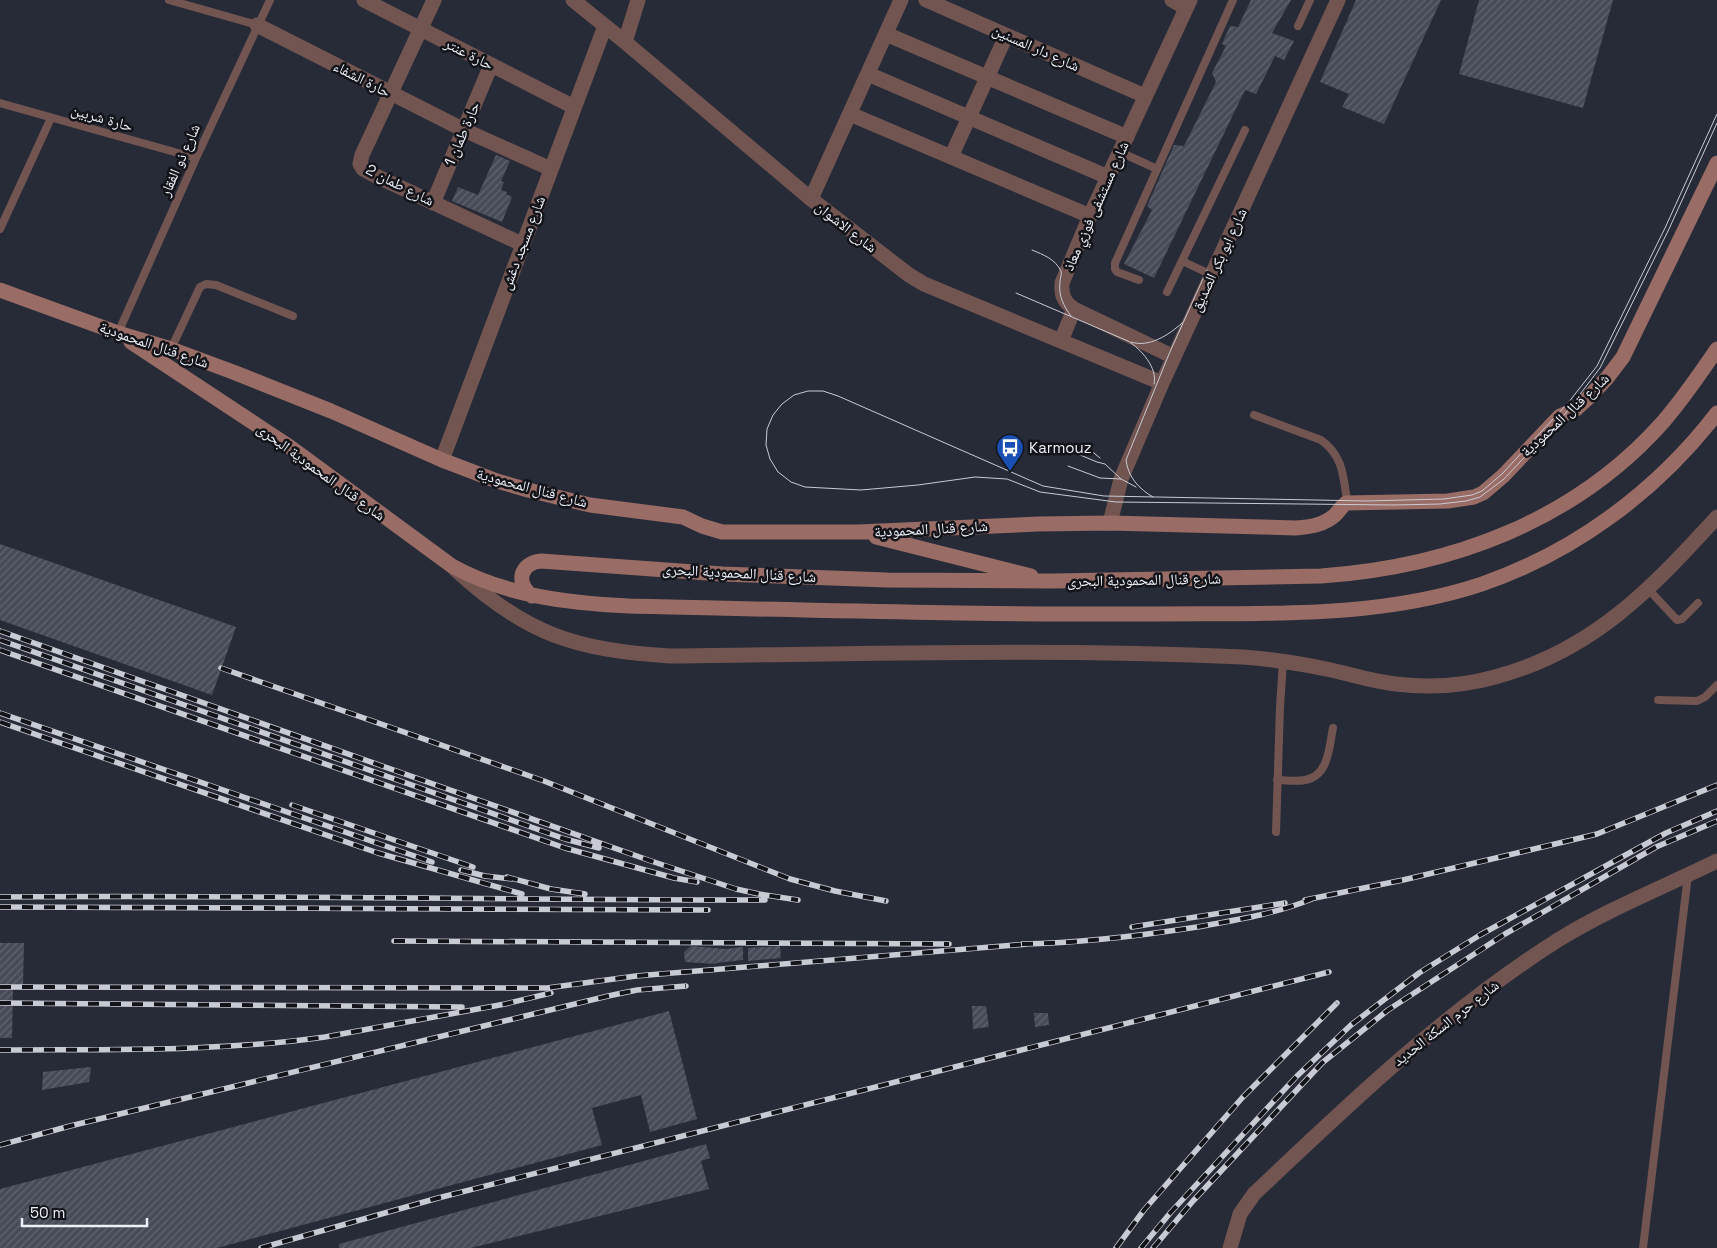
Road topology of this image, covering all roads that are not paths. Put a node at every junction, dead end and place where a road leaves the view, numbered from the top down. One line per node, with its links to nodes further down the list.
1 (169, 0): 14 (lane, حارة الشفاء)
2 (270, 0): 14 (lane, شارع ذو الفقار)
3 (364, 0): 17 (street, حارة عنتر)
4 (434, 0): 17 (street, شارع طمان 2)
5 (573, 0): 15 (street, شارع الاشوان)
6 (638, 0): 20 (street)
7 (902, 0): 18 (street)
8 (1172, 0): 13 (street)
9 (1233, 0): 38 (lane)
10 (1310, 0): 16 (lane)
11 (1338, 0): 47 (street, شارع ابو بكر الصديق)
12 (931, 1): 19 (street, شارع دار المسنين)
13 (1188, 4): 25 (street, شارع مستشفى فوزي معاذ)
14 (258, 24): 24 (street, حارة الشفاء); 36 (lane, شارع ذو الفقار)
15 (605, 26): 20 (street, شارع الاشوان); 27 (street, شارع مسجد دغش)
16 (1298, 26)
17 (421, 29): 21 (street, حارة عنتر); 24 (street, شارع طمان 2)
18 (886, 34): 22 (street); 23 (street)
19 (1006, 36): 23 (street); 25 (street, شارع دار المسنين)
20 (625, 42): 41 (street, شارع الاشوان)
21 (491, 65): 27 (street, حارة عنتر); 31 (street, حارة طمان 1)
22 (868, 74): 28 (street); 29 (street)
23 (987, 77): 29 (street); 33 (street)
24 (391, 93): 31 (street, حارة الشفاء); 42 (street, شارع طمان 2)
25 (1145, 96): 33 (street, شارع مستشفى فوزي معاذ)
26 (0, 104): 30 (lane, حارة شربين)
27 (574, 107): 39 (street, شارع مسجد دغش)
28 (850, 114): 35 (street); 41 (street)
29 (969, 117): 35 (street); 40 (street)
30 (52, 118): 36 (lane, حارة شربين); 44 (lane)
31 (464, 130): 39 (street, حارة الشفاء); 42 (street, حارة طمان 1)
32 (1245, 130): 46 (lane)
33 (1127, 137): 34 (street, شارع مستشفى فوزي معاذ)
34 (1120, 152): 38 (lane); 40 (street, شارع مستشفى فوزي معاذ)
35 (951, 157): 43 (street)
36 (196, 158): 53 (lane, شارع ذو الفقار)
37 (1717, 163): 62 (main road, شارع قنال المحمودية)
38 (1157, 169): 48 (lane)
39 (551, 170): 45 (street, شارع مسجد دغش)
40 (1108, 177): 43 (street, شارع مستشفى فوزي معاذ)
41 (811, 199): 54 (street, شارع الاشوان)
42 (433, 203): 45 (street, شارع طمان 2)
43 (1090, 216): 51 (street, شارع مستشفى فوزي معاذ)
44 (0, 228)
45 (522, 244): 61 (street, شارع مسجد دغش)
46 (1182, 261): 47 (lane); 50 (lane)
47 (1212, 275): 57 (street, شارع ابو بكر الصديق)
48 (1139, 280)
49 (0, 290): 53 (main road, شارع قنال المحمودية)
50 (1167, 292)
51 (1074, 309): 54 (street); 57 (street)
52 (293, 316): 55 (lane)
53 (118, 333): 55 (main road, شارع قنال المحمودية); 66 (main road, شارع قنال المحمودية البحرى)
54 (1061, 341): 58 (street, شارع الاشوان)
55 (171, 349): 61 (main road, شارع قنال المحمودية)
56 (1717, 349): 67 (main road, شارع قنال المحمودية البحرى)
57 (1174, 357): 58 (street, شارع ابو بكر الصديق)
58 (1162, 383): 64 (street, شارع ابو بكر الصديق)
59 (1717, 413): 69 (main road, شارع قنال المحمودية البحرى)
60 (1254, 416): 62 (lane)
61 (442, 460): 65 (main road, شارع قنال المحمودية)
62 (1346, 504): 64 (main road, شارع قنال المحمودية)
63 (1717, 517): 68 (street)
64 (1110, 523): 65 (main road, شارع قنال المحمودية)
65 (858, 532): 67 (main road)
66 (452, 566): 69 (main road, شارع قنال المحمودية البحرى); 71 (street)
67 (1054, 581): 69 (main road, شارع قنال المحمودية البحرى)
68 (1649, 590): 70 (lane); 71 (street)
69 (532, 596)
70 (1698, 603)
71 (1283, 662): 75 (lane)
72 (1717, 685): 73 (lane)
73 (1658, 700)
74 (1333, 728): 75 (lane)
75 (1278, 780): 76 (lane)
76 (1276, 832)
77 (1717, 861): 78 (street, شارع حرم السكة الحديد)
78 (1688, 875): 79 (street, شارع حرم السكة الحديد); 80 (lane)
79 (1228, 1245)
80 (1643, 1248)

